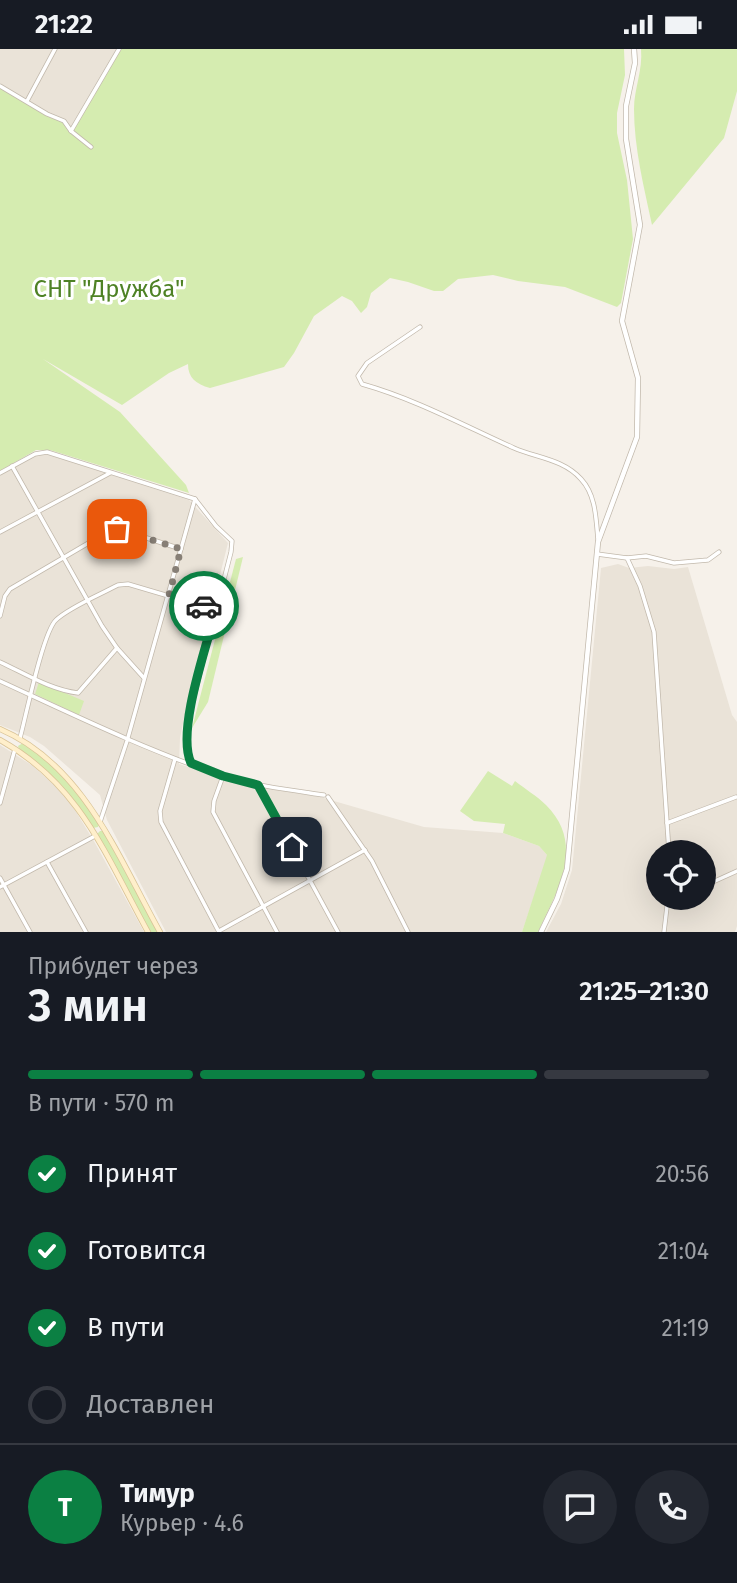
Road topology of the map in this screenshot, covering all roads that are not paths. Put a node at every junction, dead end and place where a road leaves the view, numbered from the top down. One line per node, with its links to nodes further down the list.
1 (55, 49): 5 (street)
2 (119, 49): 6 (street)
3 (634, 49): 15 (street)
4 (0, 86): 5 (street)
5 (27, 101): 6 (street)
6 (71, 131): 7 (street)
7 (91, 146)
8 (420, 327): 15 (street)
9 (12, 466): 10 (street); 11 (street); 13 (street)
10 (0, 473)
11 (110, 473): 12 (street); 13 (street)
12 (195, 499): 16 (street); 23 (street)
13 (39, 511): 14 (street); 19 (street)
14 (0, 532)
15 (598, 542): 18 (street)
16 (181, 549): 19 (street); 21 (street)
17 (719, 552): 20 (street)
18 (597, 554): 20 (street); 63 (street)
19 (64, 558): 22 (street); 24 (street)
20 (627, 558): 42 (street)
21 (169, 595): 22 (street); 23 (street); 28 (street)
22 (88, 601): 25 (street); 27 (street)
23 (216, 610): 37 (street)
24 (0, 616)
25 (117, 648): 27 (street); 28 (street)
26 (0, 662): 27 (street)
27 (35, 678): 30 (street)
28 (144, 678): 34 (street)
29 (0, 681): 30 (street)
30 (32, 695): 32 (street); 34 (street)
31 (0, 729): 32 (main road)
32 (20, 738): 35 (main road); 43 (main road)
33 (0, 740): 35 (main road)
34 (127, 741): 36 (street); 43 (street)
35 (15, 749): 41 (street); 44 (main road)
36 (175, 759): 37 (street); 59 (street)
37 (191, 763): 38 (street)
38 (223, 776): 39 (street); 53 (street)
39 (258, 785): 46 (street); 50 (street)
40 (737, 797): 42 (street)
41 (0, 803)
42 (667, 823): 45 (street)
43 (101, 825): 44 (main road); 58 (main road)
44 (94, 834): 47 (street); 57 (main road)
45 (668, 840)
46 (365, 850): 50 (street); 62 (street)
47 (47, 862): 52 (street); 56 (street)
48 (737, 871): 51 (street)
49 (0, 878): 52 (street)
50 (310, 880): 53 (street); 61 (street)
51 (716, 881)
52 (2, 885): 55 (street)
53 (263, 907): 59 (street); 60 (street)
54 (668, 910): 64 (street)
55 (30, 932)
56 (86, 932)
57 (148, 932)
58 (160, 932)
59 (218, 932)
60 (277, 932)
61 (338, 932)
62 (408, 932)
63 (541, 932)
64 (664, 932)

